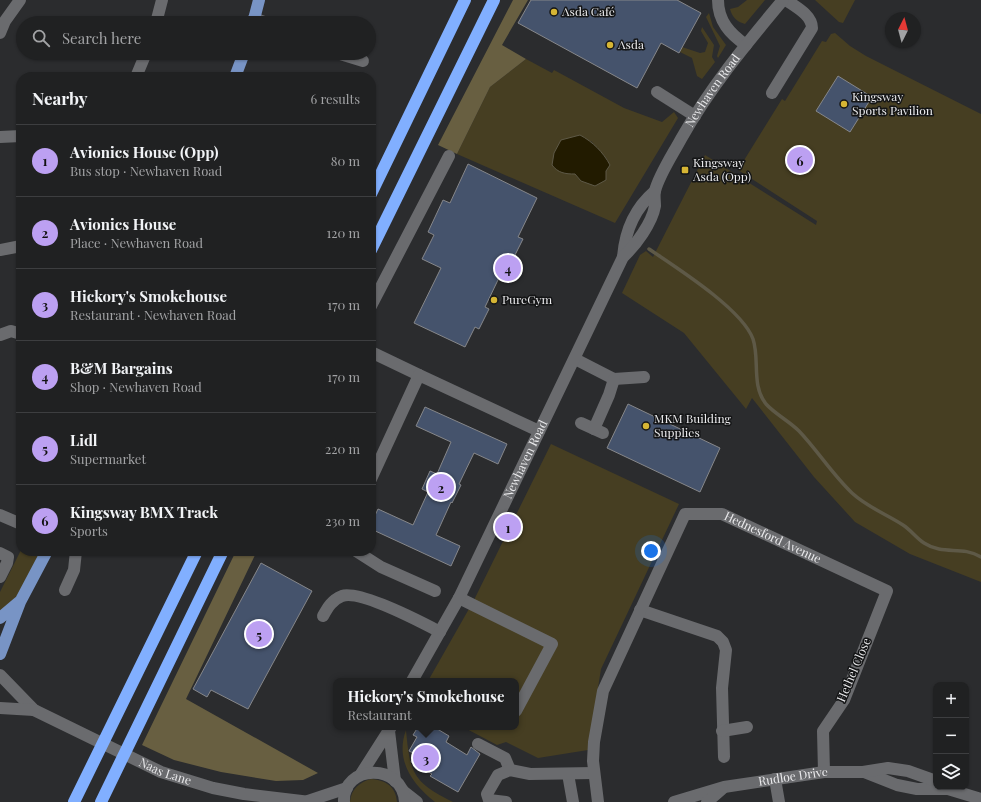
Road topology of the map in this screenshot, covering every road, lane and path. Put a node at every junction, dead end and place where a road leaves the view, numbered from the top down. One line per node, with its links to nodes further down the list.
1 (20, 0): 11 (street)
2 (162, 0): 9 (street)
3 (259, 0): 10 (main road)
4 (465, 0): 25 (highway)
5 (494, 0): 26 (highway)
6 (718, 0): 12 (street)
7 (783, 0): 12 (street, Newhaven Road)
8 (786, 0): 20 (street)
9 (158, 16)
10 (255, 16)
11 (0, 33)
12 (746, 45): 21 (street, Newhaven Road)
13 (143, 60): 17 (street)
14 (241, 60): 18 (main road)
15 (357, 60): 16 (street)
16 (363, 62)
17 (138, 72)
18 (236, 72)
19 (657, 92): 21 (street)
20 (772, 93)
21 (696, 116): 33 (street, Newhaven Road)
22 (16, 136): 23 (street)
23 (0, 137)
24 (449, 156): 29 (street)
25 (376, 184)
26 (376, 240)
27 (16, 247): 28 (street)
28 (0, 250)
29 (376, 296)
30 (16, 332): 31 (street)
31 (0, 335)
32 (376, 354): 34 (street)
33 (575, 359): 36 (street); 38 (street, Newhaven Road)
34 (419, 375): 38 (street); 39 (street)
35 (644, 377): 36 (street)
36 (614, 378): 37 (street)
37 (581, 423)
38 (539, 431): 52 (street, Newhaven Road)
39 (376, 468)
40 (0, 515): 41 (street)
41 (16, 522)
42 (4, 555): 48 (street)
43 (44, 556): 53 (main road)
44 (75, 556): 49 (street)
45 (195, 556): 85 (highway)
46 (221, 556): 86 (highway)
47 (364, 556): 50 (street)
48 (0, 577)
49 (65, 590)
50 (436, 591)
51 (887, 591): 54 (street, Hednesford Avenue); 71 (street, Hethel Close)
52 (458, 598): 57 (street, Newhaven Road); 61 (street)
53 (20, 602): 56 (main road); 58 (main road)
54 (640, 610): 67 (street); 73 (street, Hednesford Avenue)
55 (323, 616): 57 (street)
56 (0, 618)
57 (440, 632): 60 (street, Newhaven Road)
58 (0, 654)
59 (0, 675): 63 (street, Naas Lane)
60 (414, 678)
61 (519, 705)
62 (0, 708): 63 (street, Naas Lane)
63 (34, 710): 87 (street, Naas Lane)
64 (747, 728): 67 (street)
65 (389, 730): 74 (street)
66 (390, 730): 77 (street)
67 (722, 731): 69 (street)
68 (478, 744): 70 (street)
69 (724, 757)
70 (510, 770): 75 (street); 90 (street)
71 (824, 772): 72 (street, Rudloe Drive); 76 (street, Rudloe Drive)
72 (863, 772): 78 (street, Rudloe Drive); 81 (street, Rudloe Drive)
73 (594, 773): 75 (street); 92 (street, Hednesford Avenue)
74 (361, 774): 77 (street); 80 (street)
75 (568, 774): 91 (street)
76 (775, 779): 79 (street, Rudloe Drive); 95 (street)
77 (395, 780): 83 (street)
78 (933, 780)
79 (724, 787): 93 (street, Rudloe Drive); 94 (street)
80 (347, 788): 87 (street, Naas Lane); 88 (street)
81 (933, 788)
82 (953, 790): 84 (street, Rudloe Drive)
83 (404, 797): 89 (street)
84 (981, 799)
85 (74, 802)
86 (100, 802)
87 (309, 802)
88 (344, 802)
89 (417, 802)
90 (506, 802)
91 (573, 802)
92 (598, 802)
93 (674, 802)
94 (707, 802)
95 (779, 802)

